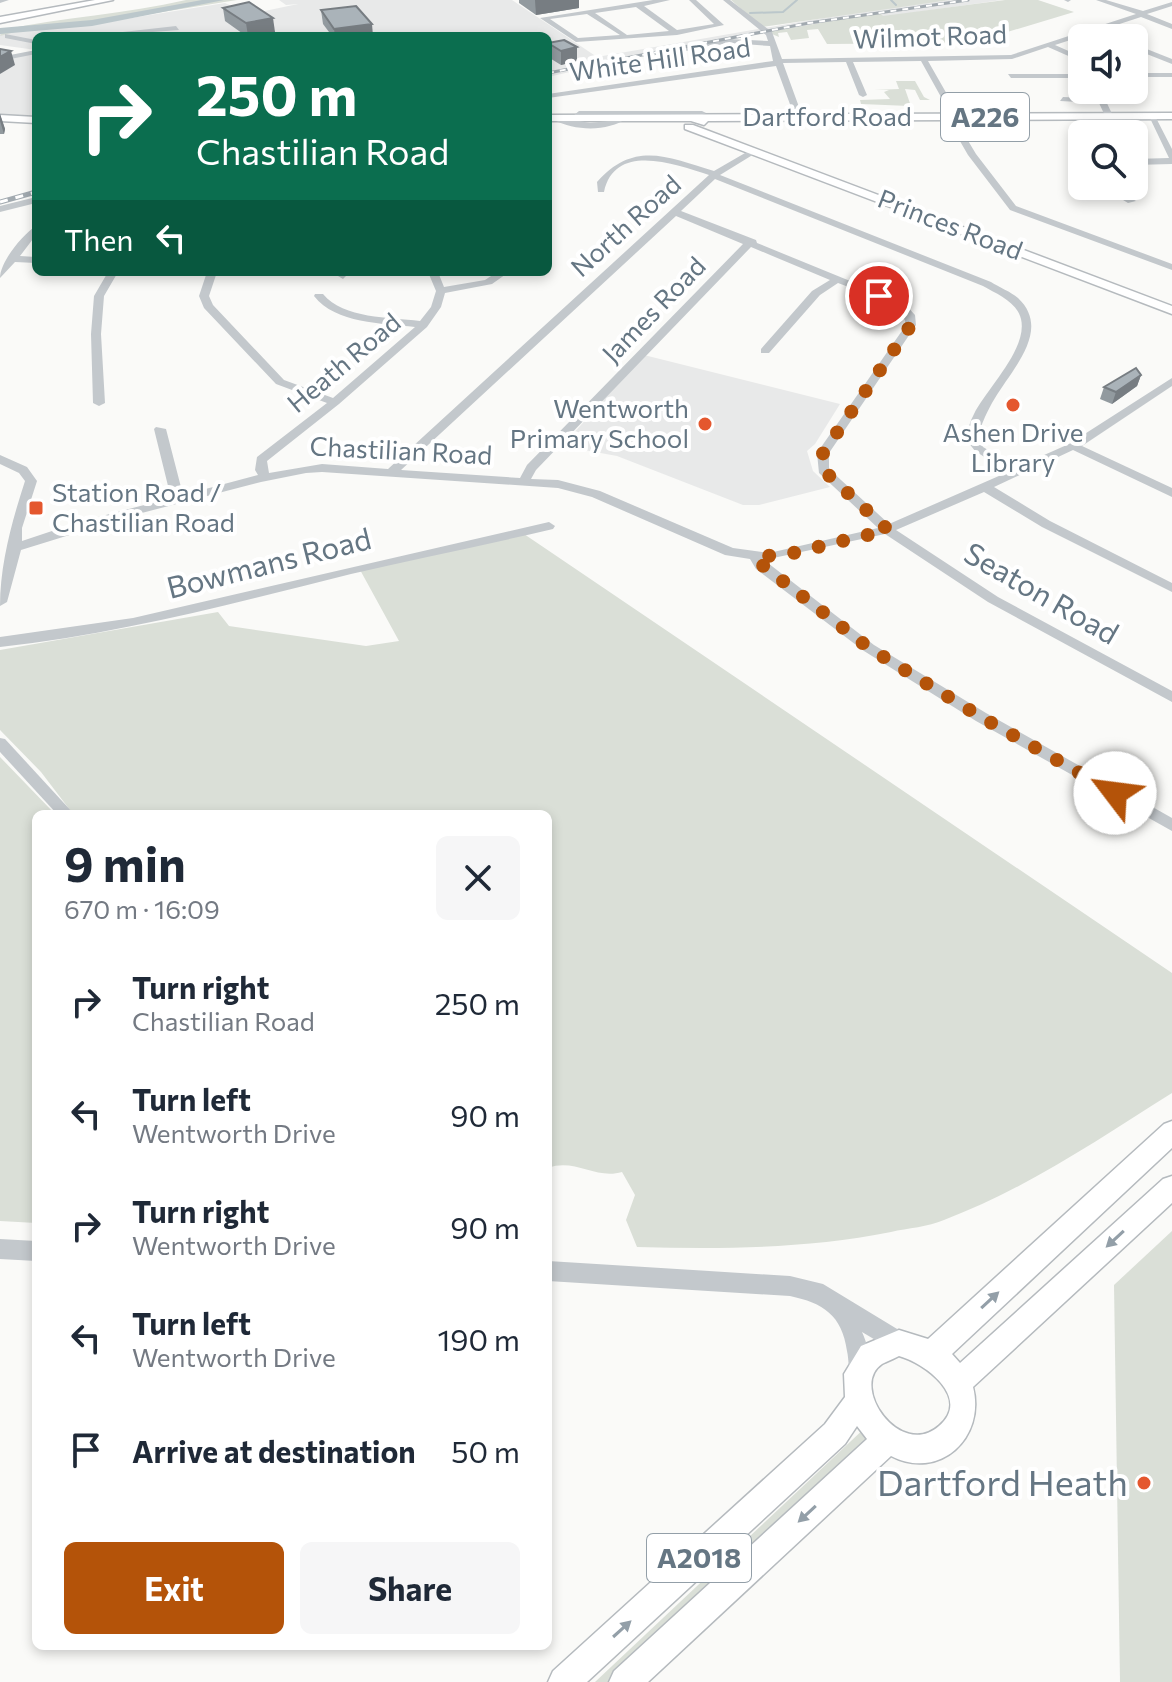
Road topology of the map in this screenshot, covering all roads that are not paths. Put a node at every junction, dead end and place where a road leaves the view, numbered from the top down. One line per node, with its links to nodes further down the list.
1 (109, 0): 10 (main road)
2 (667, 0): 6 (street)
3 (692, 0): 15 (street)
4 (726, 0): 20 (street)
5 (1099, 0): 9 (street)
6 (637, 4): 8 (street); 15 (street)
7 (1172, 4): 9 (street, Wilmot Road)
8 (587, 11): 18 (street); 18 (street)
9 (1141, 14): 11 (street, Wilmot Road); 12 (street)
10 (0, 20)
11 (1109, 24)
12 (1172, 27)
13 (176, 28): 14 (street)
14 (140, 32)
15 (677, 33): 18 (street)
16 (8, 36): 19 (street)
17 (1068, 37): 21 (street, Wilmot Road)
18 (624, 38)
19 (32, 41)
20 (772, 44): 25 (street); 30 (street)
21 (1047, 44): 24 (street); 26 (street, Wilmot Road)
22 (1148, 52): 31 (street)
23 (32, 53): 27 (street)
24 (1068, 54)
25 (656, 55)
26 (1000, 58): 28 (street, Wilmot Road); 34 (street)
27 (0, 59)
28 (924, 60): 29 (street, Wilmot Road); 42 (street)
29 (849, 61): 30 (street, Wilmot Road); 36 (street)
30 (778, 62): 35 (street, White Hill Road); 47 (street)
31 (1172, 62)
32 (1148, 75): 33 (street)
33 (1172, 75)
34 (1068, 77)
35 (552, 95)
36 (863, 95)
37 (1063, 99): 39 (street)
38 (650, 114): 45 (street); 46 (main road); 49 (main road); 49 (street)
39 (1109, 116): 40 (main road, Dartford Road / A226); 42 (main road, Dartford Road / A226)
40 (1151, 116): 41 (main road, Dartford Road / A226); 51 (street)
41 (1172, 116)
42 (953, 117): 47 (main road, Dartford Road / A226); 62 (street)
43 (0, 118): 48 (main road)
44 (553, 118): 45 (main road); 46 (street)
45 (576, 118): 46 (main road)
46 (623, 118): 49 (main road)
47 (799, 118): 49 (main road, Dartford Road / A226)
48 (32, 120)
49 (694, 121): 50 (main road, Princes Road)
50 (755, 151): 53 (street, North Road); 71 (main road, Princes Road)
51 (1172, 159): 52 (street)
52 (1148, 161)
53 (715, 175): 54 (street); 57 (street, North Road); 83 (street)
54 (601, 190)
55 (32, 201): 56 (street)
56 (0, 209)
57 (675, 212): 59 (street); 82 (street, North Road)
58 (32, 234): 60 (street)
59 (753, 242): 68 (street); 85 (street, James Road)
60 (11, 259): 61 (street); 63 (street)
61 (32, 260)
62 (1172, 267)
63 (0, 275)
64 (111, 276): 78 (street)
65 (211, 276): 77 (street)
66 (435, 276): 69 (street)
67 (498, 276): 69 (street)
68 (838, 279): 73 (street); 90 (street, Seaton Road)
69 (441, 291): 72 (street, Heath Road)
70 (319, 296): 72 (street)
71 (1172, 310)
72 (423, 325): 77 (street, Heath Road)
73 (765, 351)
74 (1172, 381): 75 (street, Chastilian Road)
75 (1157, 391): 76 (street); 80 (street, Chastilian Road)
76 (1172, 398)
77 (335, 402): 84 (street, Heath Road)
78 (99, 403)
79 (160, 429): 88 (street)
80 (1073, 446): 83 (street, Chastilian Road); 87 (street)
81 (0, 459): 91 (street)
82 (390, 473): 84 (street, Chastilian Road); 85 (street, Chastilian Road)
83 (1018, 473): 86 (street, Chastilian Road)
84 (265, 477): 88 (street, Chastilian Road)
85 (524, 481): 92 (street, Chastilian Road)
86 (986, 488): 90 (street, Chastilian Road); 93 (street)
87 (1172, 493)
88 (178, 500): 91 (street, Chastilian Road)
89 (549, 526): 95 (street, Bowmans Road)
90 (888, 530): 92 (street, Chastilian Road); 96 (street, Seaton Road)
91 (15, 548): 94 (street)
92 (756, 557): 99 (street)
93 (1172, 588)
94 (2, 594)
95 (0, 642)
96 (1172, 697)
97 (0, 743): 98 (street)
98 (62, 810)
99 (1171, 822)
100 (1172, 1132): 107 (main road, one-way to 100)
101 (1172, 1187): 108 (main road, one-way to 108)
102 (0, 1249): 103 (street)
103 (32, 1251)
104 (552, 1271): 105 (street)
105 (838, 1303): 106 (street); 109 (street)
106 (899, 1343): 107 (main road); 109 (main road, A2018)
107 (933, 1353): 108 (main road)
108 (958, 1383): 110 (main road)
109 (859, 1388): 110 (main road); 111 (main road, A2018, one-way to 109)
110 (887, 1440): 112 (main road, A2018, one-way to 112)
111 (564, 1682)
112 (625, 1682)

